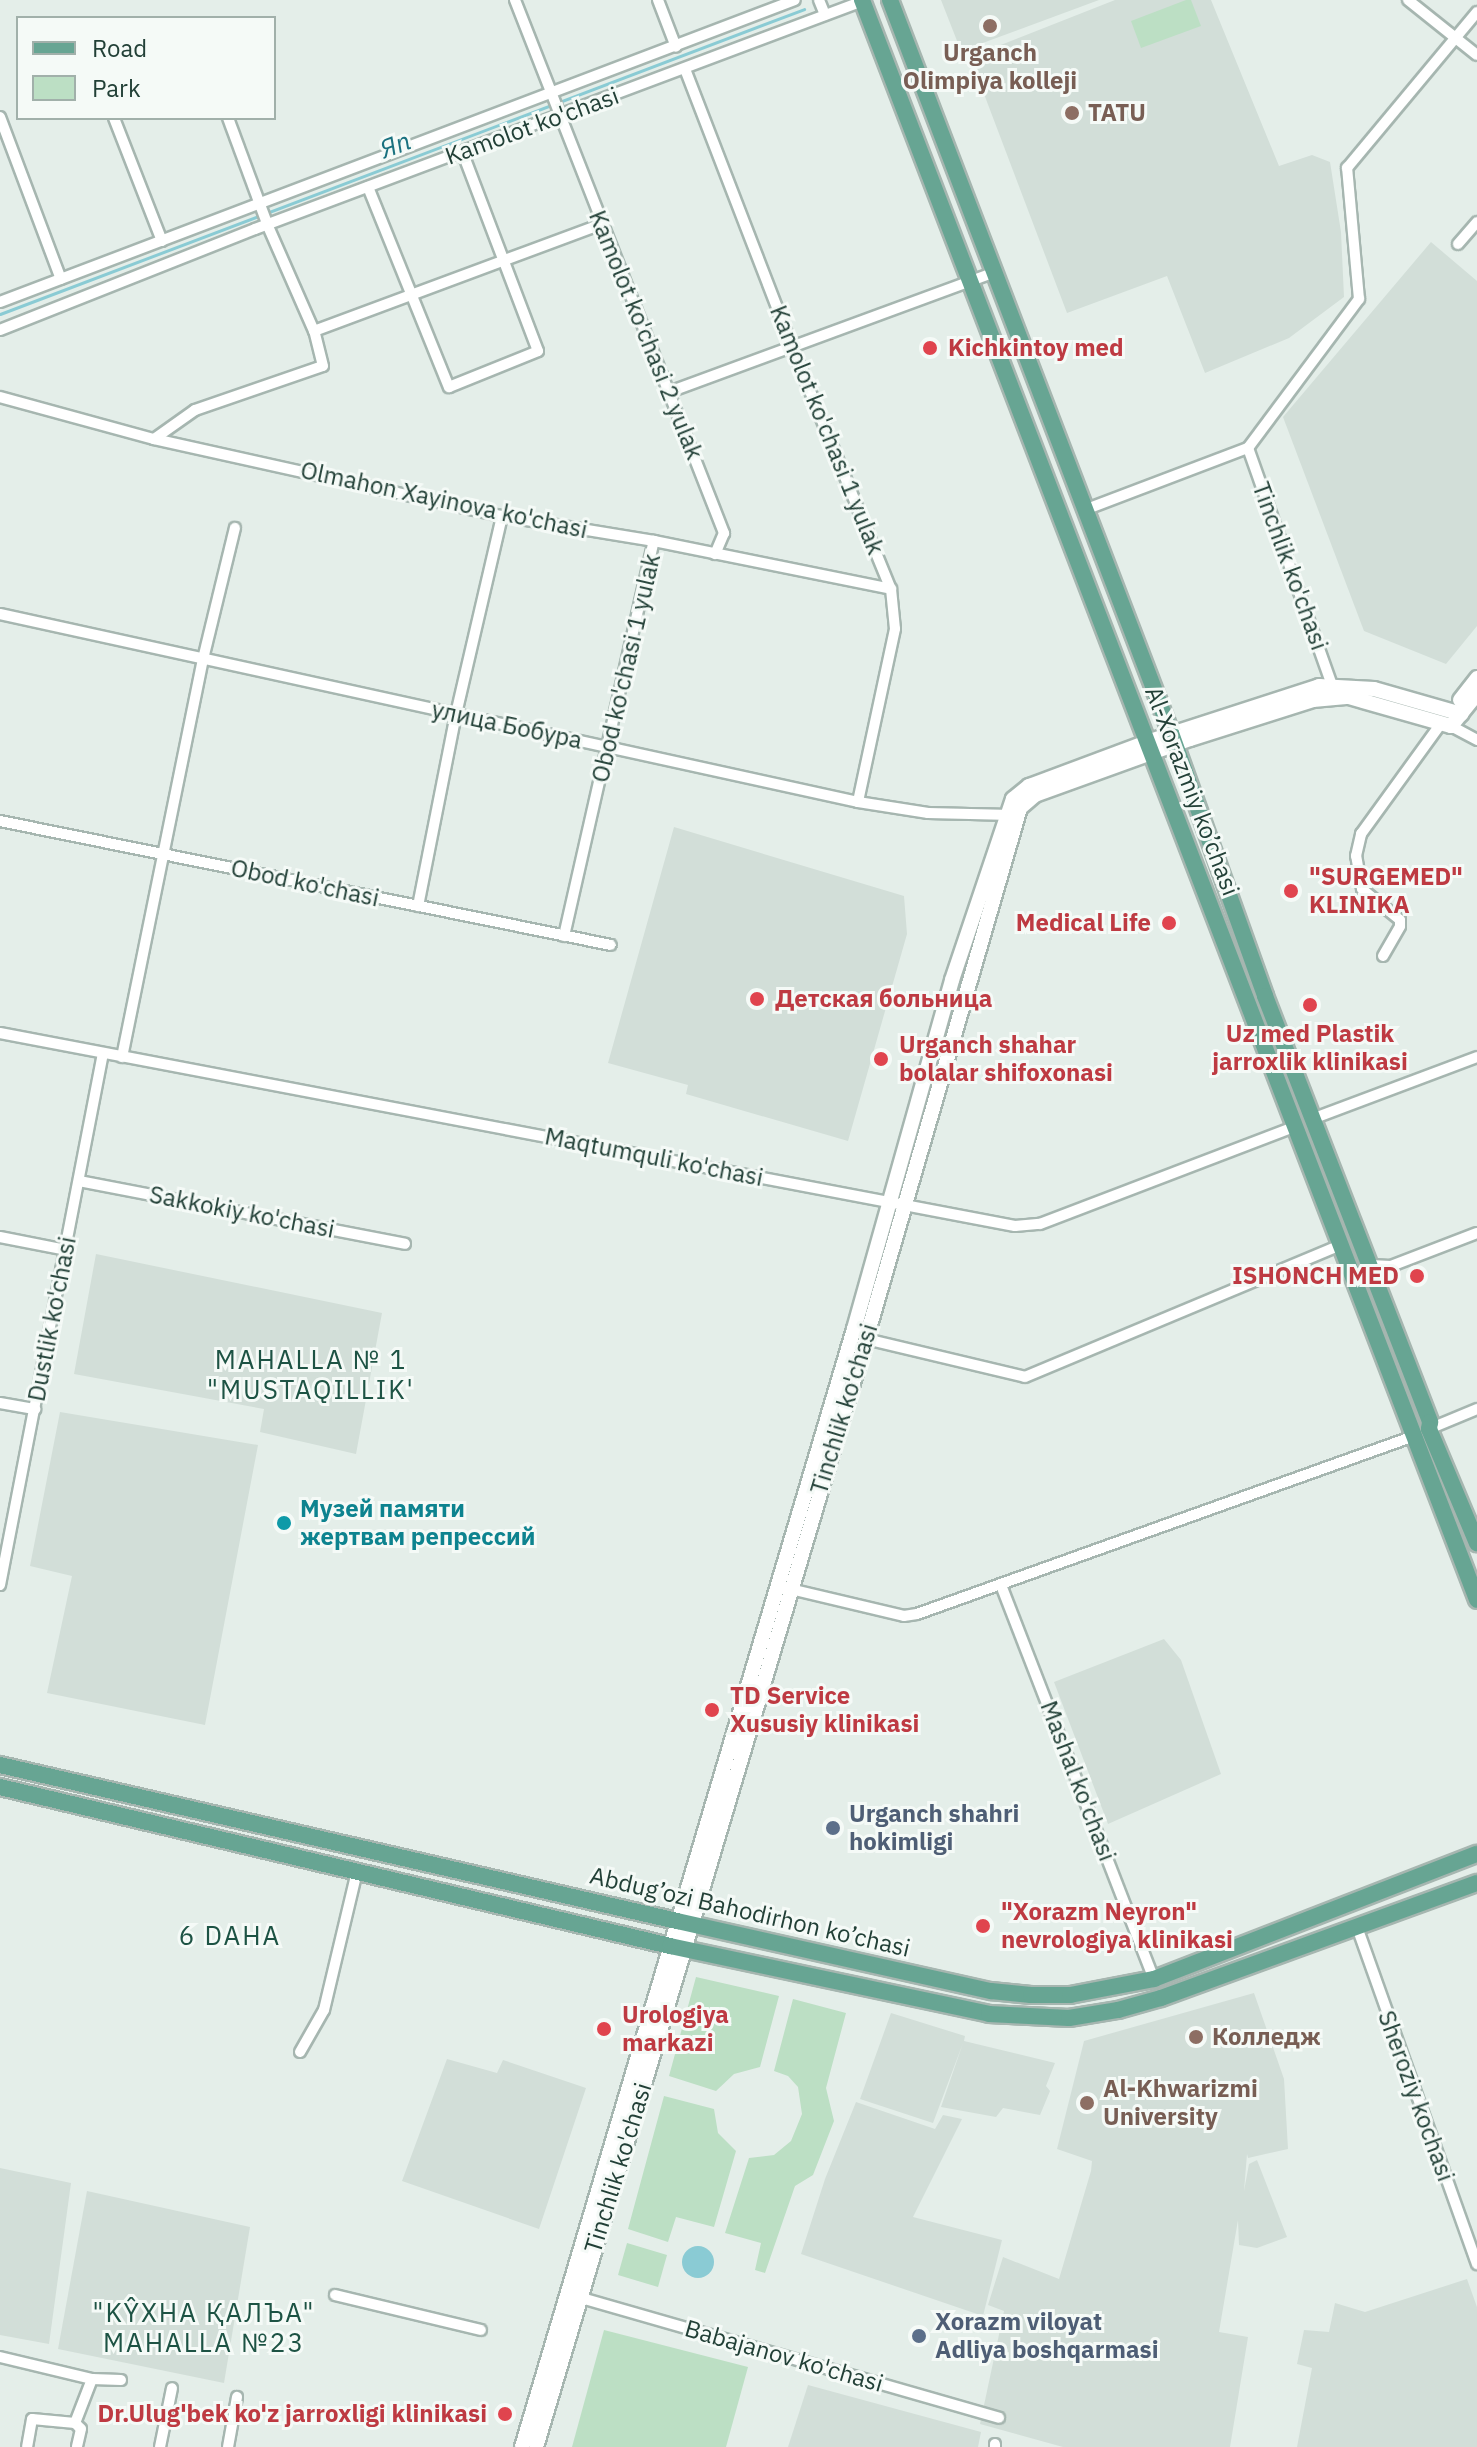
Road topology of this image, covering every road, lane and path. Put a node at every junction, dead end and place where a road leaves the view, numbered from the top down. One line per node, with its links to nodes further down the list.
1 (515, 0): 14 (street, Kamolot ko'chasi 2 yulak)
2 (658, 0): 11 (street)
3 (795, 0): 11 (street, Kamolot ko'chasi)
4 (819, 0): 9 (street)
5 (862, 0): 9 (street, Kamolot ko'chasi); 30 (main road, Al-Xorazmiy ko’chasi)
6 (890, 0): 28 (main road, Al-Xorazmiy ko’chasi)
7 (1408, 0): 10 (street)
8 (1477, 12): 10 (street)
9 (825, 15): 13 (street, Kamolot ko'chasi)
10 (1456, 37): 12 (street); 39 (street)
11 (676, 47): 14 (street, Kamolot ko'chasi)
12 (1477, 55)
13 (685, 69): 15 (street, Kamolot ko'chasi); 35 (street, Kamolot ko'chasi 1 yulak)
14 (553, 92): 15 (street, Kamolot ko'chasi 2 yulak); 21 (street, Kamolot ko'chasi)
15 (562, 115): 19 (street, Kamolot ko'chasi); 23 (street, Kamolot ko'chasi 2 yulak)
16 (0, 117): 29 (street)
17 (115, 120): 25 (street)
18 (229, 120): 21 (street)
19 (462, 151): 20 (street, Kamolot ko'chasi); 27 (street)
20 (368, 187): 24 (street, Kamolot ko'chasi); 31 (street)
21 (261, 205): 24 (street); 25 (street, Kamolot ko'chasi)
22 (1477, 222): 26 (street)
23 (601, 224): 27 (street); 36 (street, Kamolot ko'chasi 2 yulak)
24 (268, 226): 33 (street, Kamolot ko'chasi); 34 (street)
25 (162, 241): 29 (street, Kamolot ko'chasi)
26 (1458, 244)
27 (503, 260): 31 (street); 31 (street)
28 (996, 272): 30 (street); 40 (main road, Al-Xorazmiy ko’chasi)
29 (61, 279): 32 (street, Kamolot ko'chasi)
30 (971, 279): 35 (street); 56 (main road, Al-Xorazmiy ko’chasi)
31 (411, 294): 34 (street)
32 (0, 302)
33 (0, 330)
34 (314, 331): 38 (street)
35 (792, 347): 36 (street); 45 (street, Kamolot ko'chasi 1 yulak)
36 (669, 392): 44 (street, Kamolot ko'chasi 2 yulak)
37 (0, 397): 38 (street, Olmahon Xayinova ko'chasi)
38 (154, 439): 41 (street, Olmahon Xayinova ko'chasi)
39 (1248, 448): 40 (street); 49 (street, Tinchlik ko'chasi)
40 (1087, 509): 53 (main road, Al-Xorazmiy ko’chasi)
41 (502, 516): 43 (street, Olmahon Xayinova ko'chasi); 51 (street)
42 (235, 528): 47 (street)
43 (654, 541): 44 (street, Olmahon Xayinova ko'chasi); 55 (street, Obod ko'chasi 1 yulak)
44 (715, 554): 45 (street, Olmahon Xayinova ko'chasi)
45 (891, 589): 57 (street, Kamolot ko'chasi 1 yulak)
46 (0, 614): 47 (street, улица Бобура)
47 (203, 659): 51 (street, улица Бобура); 60 (street)
48 (1477, 678): 52 (main road)
49 (1332, 685): 52 (main road, Tinchlik ko'chasi); 53 (main road, Tinchlik ko'chasi)
50 (1477, 694): 52 (main road)
51 (456, 714): 55 (street, улица Бобура); 61 (street)
52 (1451, 718): 53 (main road, Tinchlik ko'chasi); 54 (street); 64 (street)
53 (1173, 738): 56 (main road, Tinchlik ko'chasi); 69 (main road, Al-Xorazmiy ko’chasi)
54 (1477, 740)
55 (608, 747): 57 (street, улица Бобура); 62 (street, Obod ko'chasi 1 yulak)
56 (1149, 747): 58 (main road, Tinchlik ko'chasi); 70 (main road, Al-Xorazmiy ko’chasi)
57 (858, 802): 58 (street, улица Бобура)
58 (1010, 815): 72 (main road, Tinchlik ko'chasi); 73 (main road, Tinchlik ko'chasi)
59 (0, 821): 60 (street, Obod ko'chasi)
60 (164, 854): 61 (street, Obod ko'chasi); 67 (street)
61 (418, 906): 62 (street, Obod ko'chasi)
62 (564, 936): 63 (street, Obod ko'chasi)
63 (611, 945)
64 (1383, 956)
65 (0, 1033): 66 (street, Maqtumquli ko'chasi)
66 (103, 1053): 67 (street, Maqtumquli ko'chasi); 71 (street, Dustlik ko'chasi)
67 (122, 1057): 72 (street, Maqtumquli ko'chasi)
68 (1477, 1057): 69 (street)
69 (1312, 1119): 79 (main road, Al-Xorazmiy ko’chasi)
70 (1294, 1127): 73 (street, Maqtumquli ko'chasi); 77 (main road, Al-Xorazmiy ko’chasi)
71 (79, 1181): 76 (street, Sakkokiy ko'chasi); 78 (street, Dustlik ko'chasi)
72 (888, 1202): 73 (street, Maqtumquli ko'chasi); 89 (main road, Tinchlik ko'chasi)
73 (903, 1205): 80 (main road, Tinchlik ko'chasi)
74 (1477, 1233): 79 (street)
75 (0, 1237): 78 (street)
76 (405, 1244)
77 (1341, 1245): 80 (street); 84 (main road, Al-Xorazmiy ko’chasi)
78 (66, 1250): 82 (street, Dustlik ko'chasi)
79 (1370, 1265): 84 (main road, Al-Xorazmiy ko’chasi)
80 (866, 1339): 89 (main road, Tinchlik ko'chasi)
81 (0, 1403): 82 (street)
82 (35, 1409): 86 (street, Dustlik ko'chasi)
83 (1477, 1409): 84 (street)
84 (1421, 1432): 85 (main road, Al-Xorazmiy ko’chasi); 88 (street); 90 (main road, Al-Xorazmiy ko’chasi)
85 (1477, 1543)
86 (2, 1570): 87 (street, Dustlik ko'chasi)
87 (0, 1585)
88 (1001, 1585): 89 (street); 101 (street, Mashal ko'chasi)
89 (783, 1587): 96 (main road, Tinchlik ko'chasi)
90 (1477, 1600)
91 (0, 1765): 96 (main road, Abdug’ozi Bahodirhon ko’chasi)
92 (0, 1787): 94 (main road, Abdug’ozi Bahodirhon ko’chasi)
93 (1477, 1854): 99 (main road, Abdug’ozi Bahodirhon ko’chasi)
94 (357, 1871): 98 (main road, Abdug’ozi Bahodirhon ko’chasi); 102 (street)
95 (1477, 1883): 97 (main road, Abdug’ozi Bahodirhon ko’chasi)
96 (684, 1923): 98 (main road, Tinchlik ko'chasi); 101 (main road, Abdug’ozi Bahodirhon ko’chasi)
97 (1357, 1927): 100 (main road, Abdug’ozi Bahodirhon ko’chasi); 103 (street, Sheroziy kochasi)
98 (677, 1947): 100 (main road, Abdug’ozi Bahodirhon ko’chasi); 105 (main road, Tinchlik ko'chasi)
99 (1219, 1956): 100 (main road); 101 (main road, Abdug’ozi Bahodirhon ko’chasi)
100 (1224, 1975)
101 (1154, 1979)
102 (300, 2052)
103 (1477, 2264)
104 (335, 2295): 106 (street)
105 (574, 2296): 112 (street, Babajanov ko'chasi); 118 (main road, Tinchlik ko'chasi); 119 (main road, Tinchlik ko'chasi)
106 (481, 2330)
107 (0, 2357): 108 (street)
108 (92, 2379): 109 (street); 113 (street)
109 (121, 2380)
110 (172, 2388): 116 (street)
111 (237, 2397): 117 (street)
112 (999, 2418)
113 (75, 2423): 114 (street); 115 (street)
114 (27, 2447)
115 (77, 2447)
116 (160, 2447)
117 (228, 2447)
118 (522, 2447)
119 (536, 2447)

